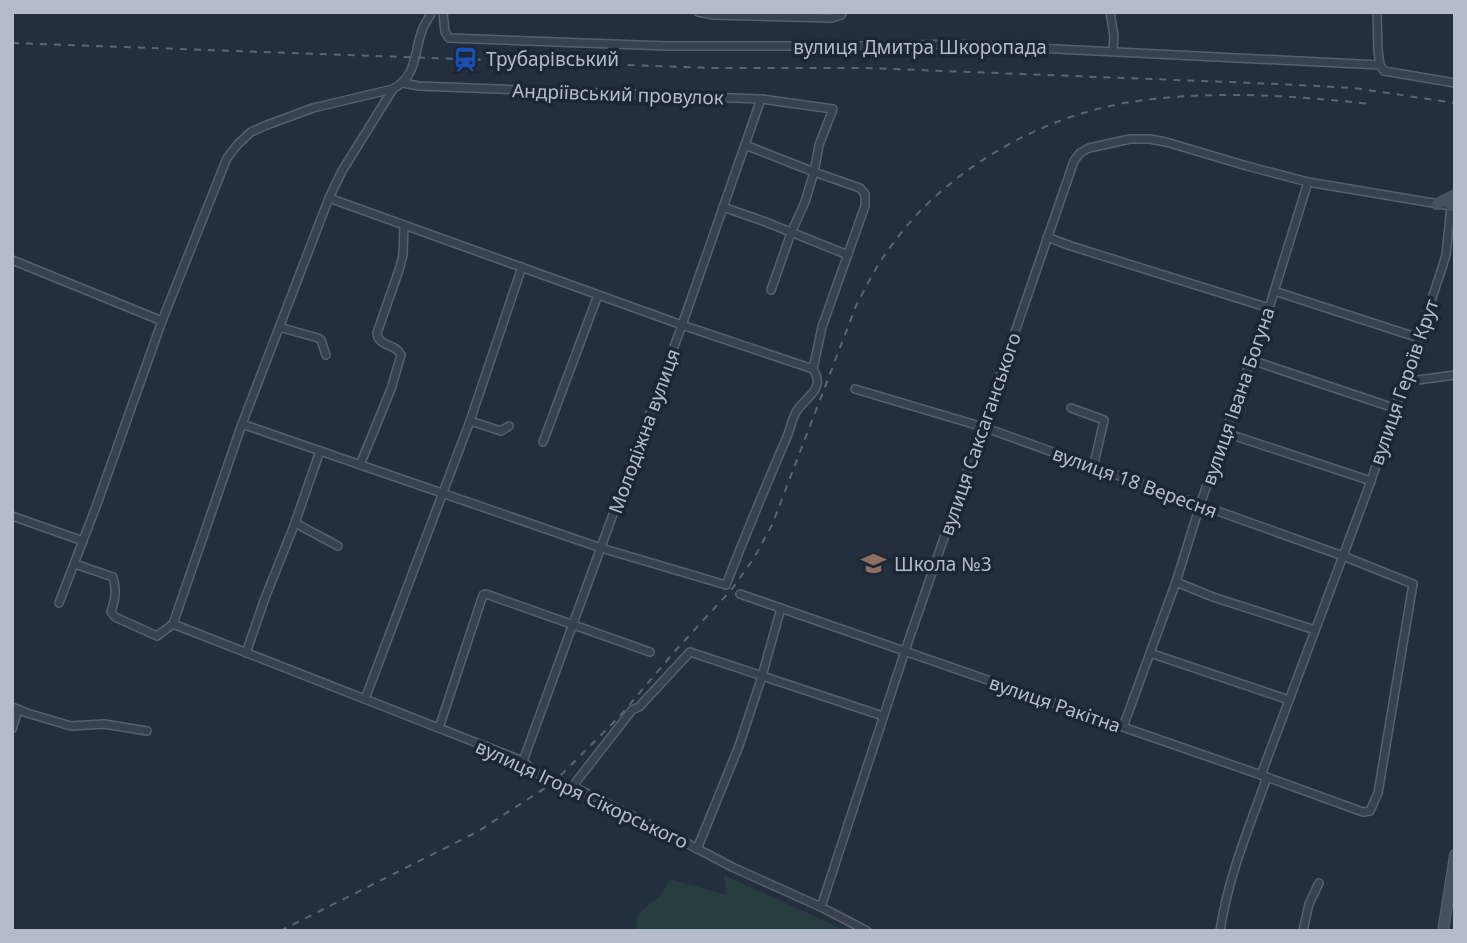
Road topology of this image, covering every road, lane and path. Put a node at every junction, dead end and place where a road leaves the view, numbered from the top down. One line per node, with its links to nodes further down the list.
1 (432, 12): 9 (street)
2 (443, 12): 7 (street, вулиця Дмитра Шкоропада)
3 (698, 12): 4 (street)
4 (843, 12)
5 (1110, 12): 7 (street)
6 (1377, 12): 8 (street)
7 (1113, 51): 8 (street, вулиця Дмитра Шкоропада)
8 (1380, 65): 10 (street, вулиця Дмитра Шкоропада)
9 (403, 83): 11 (street); 12 (street, Андріївський провулок)
10 (1455, 83)
11 (393, 89): 16 (street); 30 (street)
12 (761, 99): 13 (street, Молодіжна вулиця); 14 (street, Андріївський провулок)
13 (745, 145): 14 (street); 19 (street, Молодіжна вулиця)
14 (814, 172): 21 (street); 23 (street)
15 (1308, 182): 18 (street); 22 (street, вулиця Саксаганського); 27 (street, вулиця Івана Богуна)
16 (329, 198): 20 (street); 32 (street)
17 (1454, 202): 18 (main road); 33 (street, вулиця Героїв Крут)
18 (1437, 204)
19 (723, 207): 21 (street); 31 (street, Молодіжна вулиця)
20 (404, 226): 25 (street); 49 (street)
21 (791, 233): 23 (street); 26 (street)
22 (1047, 237): 29 (street); 45 (street, вулиця Саксаганського)
23 (848, 255): 36 (street)
24 (12, 260): 30 (street)
25 (522, 267): 28 (street); 42 (street)
26 (771, 290)
27 (1274, 291): 29 (street, вулиця Івана Богуна); 33 (street)
28 (598, 295): 31 (street); 47 (street)
29 (1269, 308): 35 (street, вулиця Івана Богуна)
30 (162, 321): 56 (street)
31 (682, 326): 36 (street); 58 (street, Молодіжна вулиця)
32 (279, 327): 34 (street); 43 (street)
33 (1419, 338): 38 (street, вулиця Героїв Крут)
34 (326, 355)
35 (1251, 360): 41 (street); 46 (street, вулиця Івана Богуна)
36 (813, 369): 58 (street)
37 (1455, 375): 38 (street)
38 (1403, 382): 41 (street, вулиця Героїв Крут)
39 (855, 389): 45 (street, вулиця 18 Вересня)
40 (1072, 408): 50 (street)
41 (1394, 408): 51 (street, вулиця Героїв Крут)
42 (470, 421): 44 (street); 52 (street)
43 (242, 424): 48 (street); 65 (street)
44 (509, 426)
45 (983, 427): 50 (street, вулиця 18 Вересня); 68 (street, вулиця Саксаганського)
46 (1226, 433): 51 (street); 53 (street, вулиця Івана Богуна)
47 (543, 442)
48 (320, 451): 49 (street); 55 (street)
49 (360, 465): 52 (street)
50 (1093, 468): 53 (street, вулиця 18 Вересня)
51 (1371, 481): 59 (street, вулиця Героїв Крут)
52 (442, 494): 58 (street); 73 (street)
53 (1200, 505): 59 (street, вулиця 18 Вересня); 61 (street, вулиця Івана Богуна)
54 (12, 516): 56 (street)
55 (295, 523): 57 (street); 70 (street)
56 (82, 541): 60 (street)
57 (338, 546)
58 (601, 548): 66 (street, Молодіжна вулиця)
59 (1343, 556): 67 (street, вулиця Героїв Крут); 84 (street, вулиця 18 Вересня)
60 (75, 564): 63 (street); 65 (street)
61 (1176, 582): 67 (street); 71 (street, вулиця Івана Богуна)
62 (740, 594): 64 (street, вулиця Ракітна)
63 (59, 603)
64 (781, 608): 68 (street, вулиця Ракітна); 72 (street)
65 (173, 624): 70 (street, вулиця Ігоря Сікорського)
66 (573, 624): 69 (street); 78 (street); 81 (street, Молодіжна вулиця)
67 (1315, 630): 74 (street, вулиця Героїв Крут)
68 (905, 651): 76 (street, вулиця Саксаганського); 77 (street, вулиця Ракітна)
69 (650, 652)
70 (246, 653): 73 (street, вулиця Ігоря Сікорського)
71 (1150, 653): 74 (street); 77 (street, вулиця Івана Богуна)
72 (762, 676): 76 (street); 83 (street); 85 (street)
73 (365, 699): 78 (street, вулиця Ігоря Сікорського)
74 (1289, 700): 82 (street, вулиця Героїв Крут)
75 (15, 708): 79 (street); 80 (street)
76 (883, 716): 89 (street, вулиця Саксаганського)
77 (1123, 727): 82 (street, вулиця Ракітна)
78 (439, 728): 81 (street, вулиця Ігоря Сікорського)
79 (12, 729)
80 (147, 731)
81 (523, 761): 83 (street, вулиця Ігоря Сікорського)
82 (1264, 776): 84 (street, вулиця Ракітна); 91 (street, вулиця Героїв Крут)
83 (576, 788): 85 (street, вулиця Ігоря Сікорського)
84 (1370, 811)
85 (697, 849): 89 (street, вулиця Ігоря Сікорського)
86 (1455, 855): 88 (main road)
87 (1318, 883): 92 (street)
88 (1452, 887): 93 (main road)
89 (821, 907): 90 (street, вулиця Ігоря Сікорського)
90 (867, 931)
91 (1220, 931)
92 (1303, 931)
93 (1443, 931)

